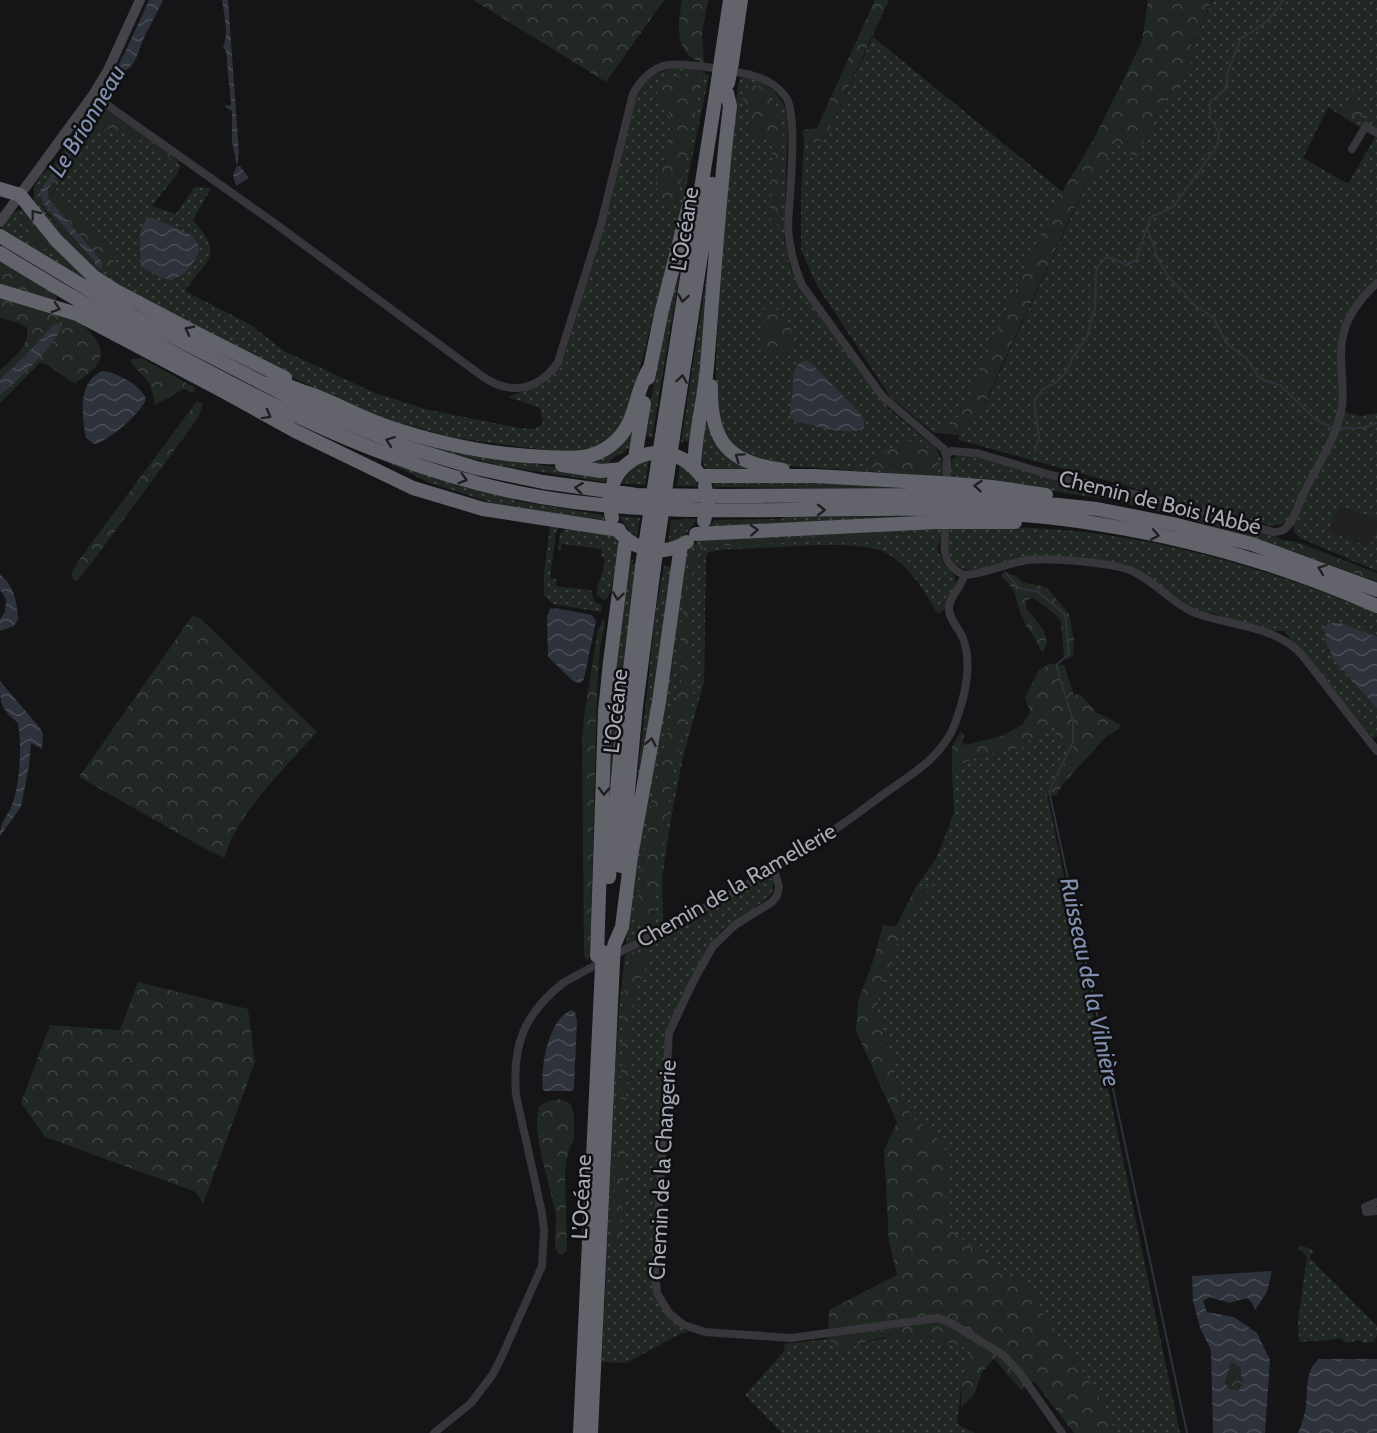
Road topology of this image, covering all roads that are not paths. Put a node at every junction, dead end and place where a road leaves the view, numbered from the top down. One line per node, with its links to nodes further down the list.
1 (140, 0): 6 (street)
2 (730, 0): 4 (highway, L’Océane)
3 (741, 0): 4 (highway, L’Océane)
4 (726, 61): 5 (highway, L’Océane, bridge)
5 (724, 86): 7 (highway, L’Océane); 17 (highway); 22 (highway, L’Océane, one-way to 5)
6 (96, 97): 11 (street); 23 (street)
7 (712, 115): 19 (highway); 22 (highway, L’Océane, one-way to 22)
8 (1377, 133): 9 (street)
9 (1352, 150)
10 (0, 189): 11 (highway)
11 (20, 195): 12 (street); 20 (highway, one-way to 11)
12 (0, 222)
13 (0, 236): 18 (highway)
14 (0, 252): 21 (highway)
15 (1377, 283): 23 (street, Chemin de Bois l'Abbé)
16 (0, 291): 31 (highway, one-way to 31)
17 (709, 339): 27 (highway); 28 (highway, one-way to 17)
18 (196, 350): 20 (highway); 30 (highway, one-way to 18)
19 (649, 369): 24 (highway); 25 (highway)
20 (315, 396): 24 (highway)
21 (309, 423): 30 (highway, one-way to 30); 31 (highway)
22 (667, 436): 41 (highway, L’Océane, bridge)
23 (946, 454): 36 (street)
24 (529, 457): 26 (highway)
25 (635, 458): 26 (highway); 27 (highway)
26 (622, 469): 33 (highway, bridge)
27 (700, 476): 28 (highway); 34 (highway, bridge)
28 (814, 476): 29 (highway)
29 (946, 489): 30 (highway); 37 (highway, one-way to 29)
30 (679, 503): 32 (highway, one-way to 32)
31 (504, 511): 33 (highway)
32 (945, 516): 34 (highway, one-way to 32); 38 (highway, one-way to 38)
33 (619, 529): 35 (highway); 41 (highway, one-way to 41)
34 (696, 534): 35 (highway)
35 (681, 545): 41 (highway, one-way to 35)
36 (964, 575): 39 (street); 40 (street, Chemin de la Ramellerie)
37 (1377, 590)
38 (1377, 606)
39 (1377, 751)
40 (774, 868): 44 (street, Chemin de la Ramellerie); 47 (street, Chemin de la Changerie)
41 (608, 954): 45 (highway, L’Océane); 46 (highway, L’Océane)
42 (1377, 1202): 43 (street)
43 (1377, 1211)
44 (434, 1433)
45 (580, 1433)
46 (591, 1433)
47 (1062, 1433)

